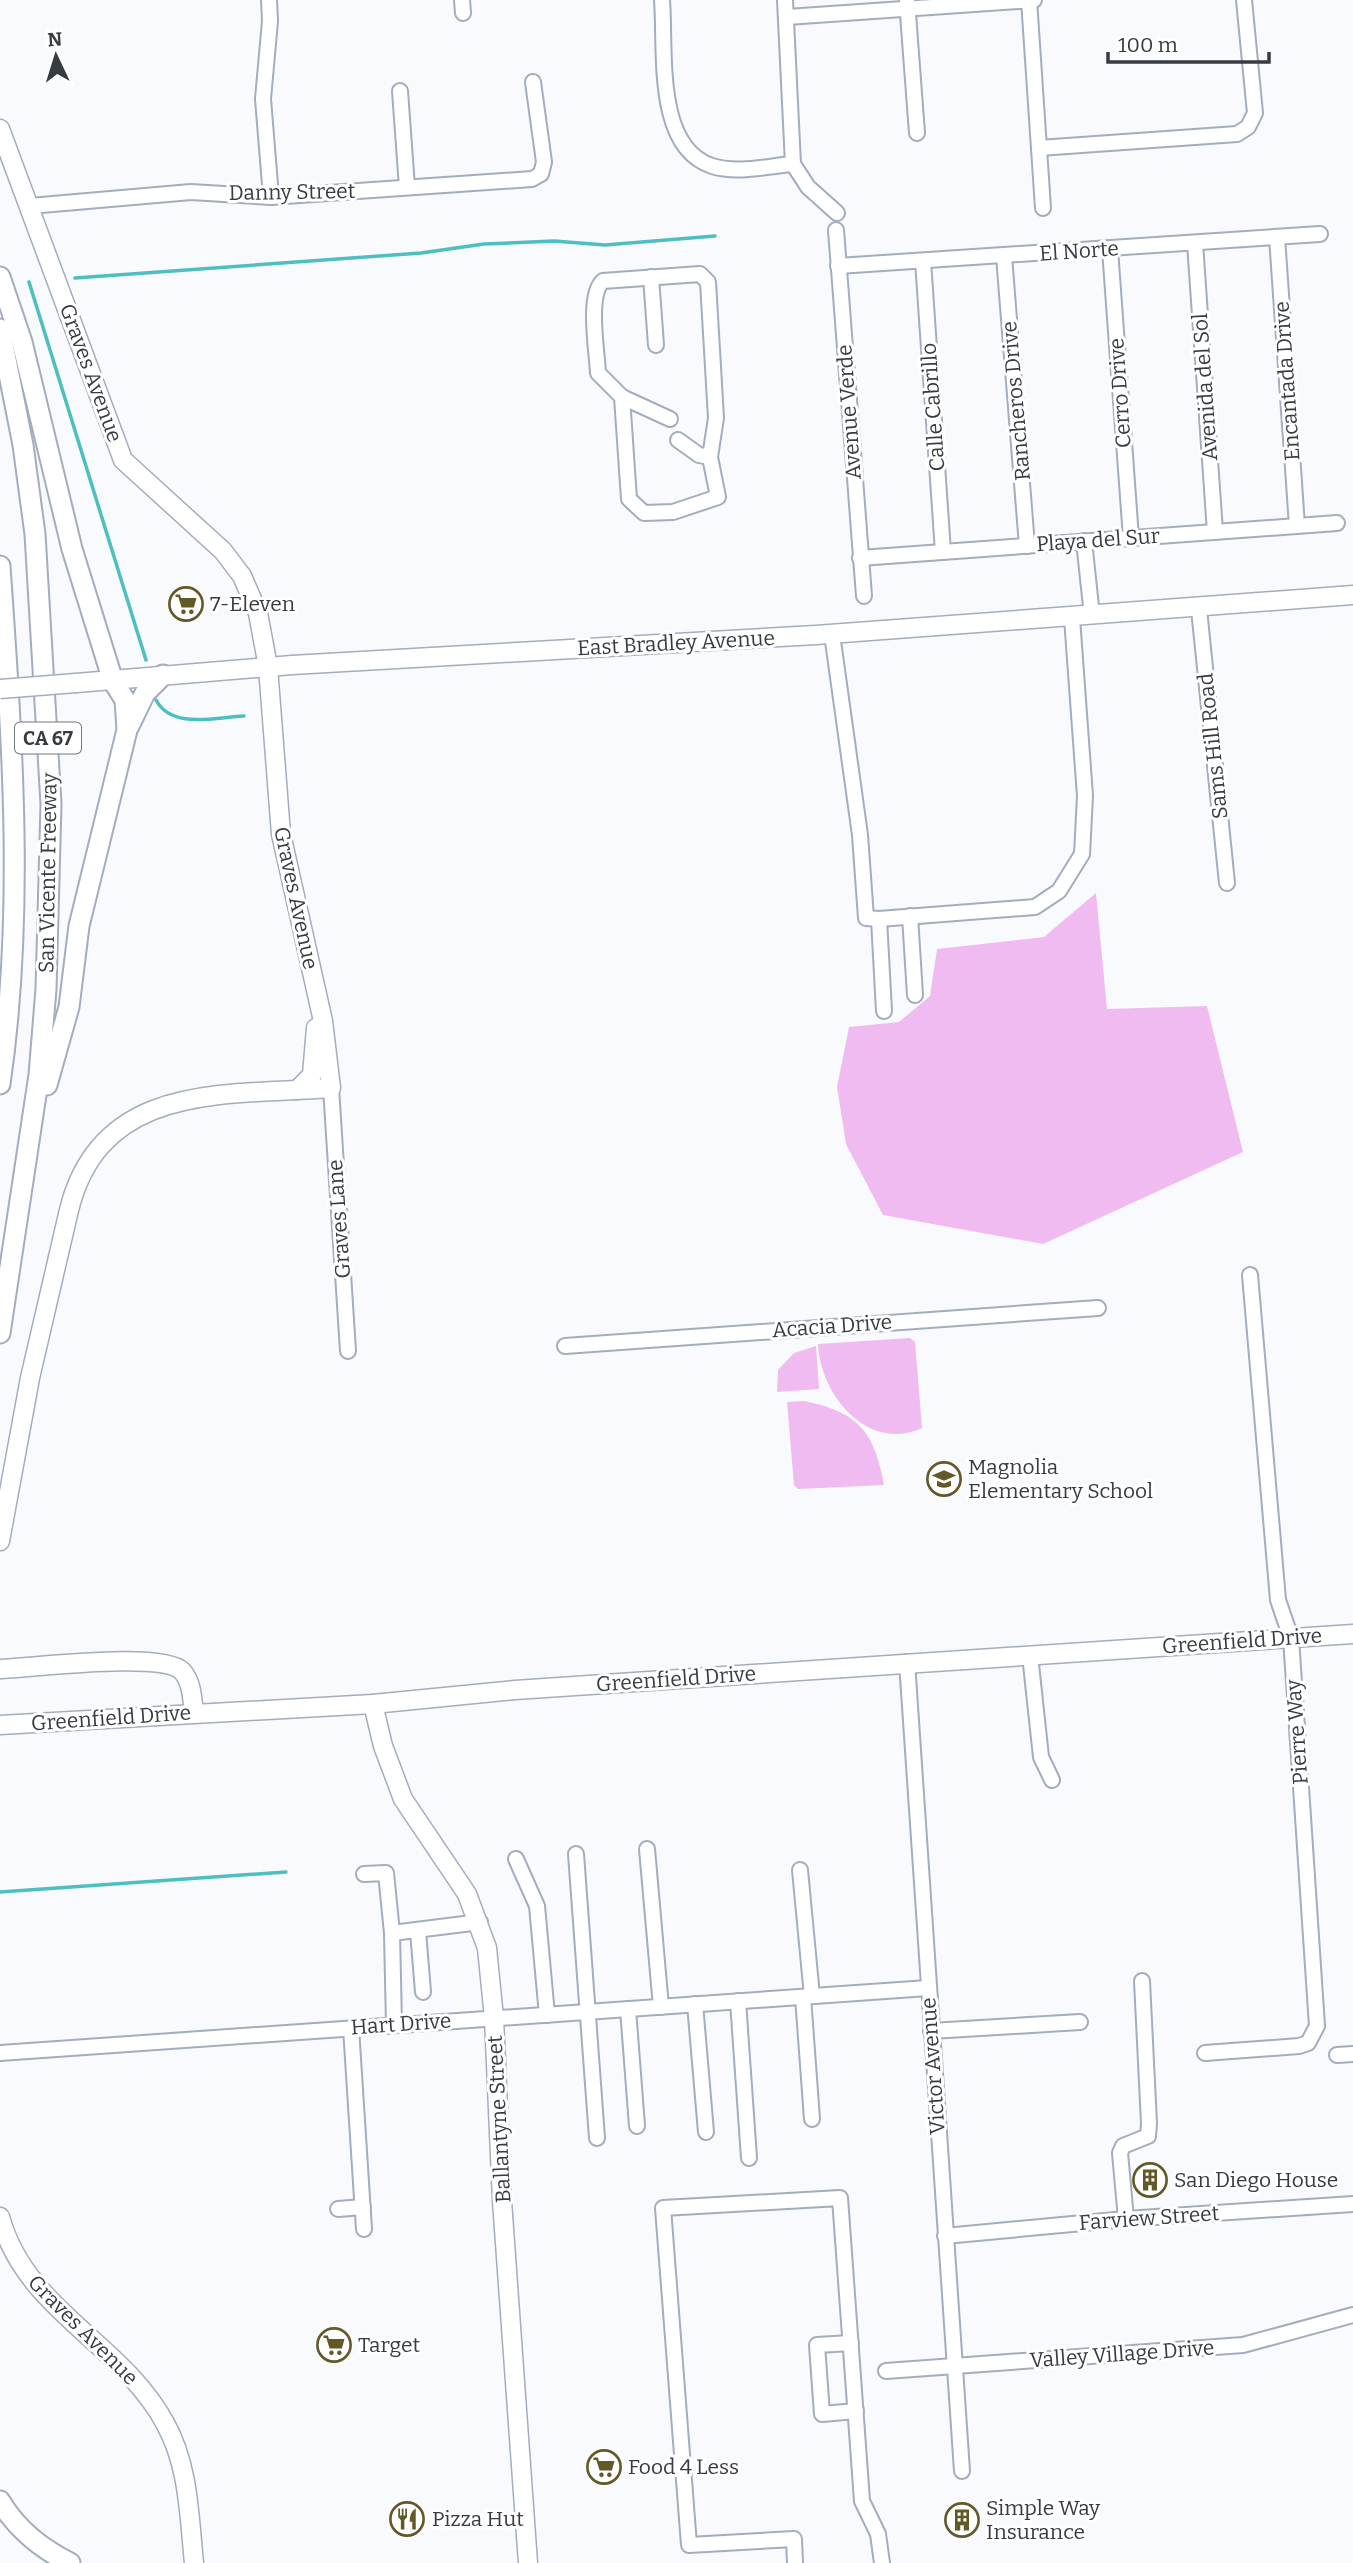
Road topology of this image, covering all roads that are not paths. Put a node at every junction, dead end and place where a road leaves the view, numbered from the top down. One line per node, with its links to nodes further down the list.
1 (268, 0): 16 (street)
2 (662, 0): 14 (street)
3 (785, 0): 8 (street)
4 (1029, 0): 5 (street); 7 (street); 13 (street)
5 (1034, 0)
6 (1244, 0): 13 (street)
7 (907, 4): 8 (street); 12 (street)
8 (786, 17): 14 (street)
9 (533, 82): 15 (street, Danny Street)
10 (400, 92): 15 (street)
11 (0, 129): 17 (main road, Graves Avenue)
12 (917, 133)
13 (1039, 148): 18 (street)
14 (793, 163): 19 (street)
15 (407, 187): 16 (street, Danny Street)
16 (271, 197): 17 (street, Danny Street)
17 (30, 206): 51 (main road, Graves Avenue)
18 (1043, 208)
19 (837, 213)
20 (836, 230): 27 (street, Avenue Verde)
21 (1320, 234): 22 (street, El Norte)
22 (1277, 237): 23 (street, El Norte); 37 (street, Encantada Drive)
23 (1195, 243): 24 (street, El Norte); 38 (street, Avenida del Sol)
24 (1110, 249): 25 (street, El Norte); 39 (street, Cerro Drive)
25 (1004, 256): 26 (street, El Norte); 41 (street, Rancheros Drive)
26 (923, 261): 27 (street, El Norte); 42 (street, Calle Cabrillo)
27 (838, 266): 43 (street, Avenue Verde)
28 (651, 277): 31 (street); 32 (street); 35 (street)
29 (0, 278): 53 (highway)
30 (0, 329): 65 (highway, San Vicente Freeway / CA 67)
31 (656, 345)
32 (622, 397): 33 (street); 35 (street)
33 (670, 419)
34 (678, 440): 35 (street)
35 (710, 457)
36 (1337, 523): 37 (street, Playa del Sur)
37 (1297, 526): 38 (street, Playa del Sur)
38 (1216, 532): 39 (street, Playa del Sur)
39 (1130, 538): 40 (street, Playa del Sur)
40 (1084, 541): 41 (street, Playa del Sur); 48 (street)
41 (1027, 545): 42 (street, Playa del Sur)
42 (943, 552): 43 (street, Playa del Sur)
43 (860, 558): 46 (street, Avenue Verde)
44 (0, 566): 62 (highway, San Vicente Freeway / CA 67)
45 (1353, 595): 47 (main road, East Bradley Avenue)
46 (864, 596)
47 (1199, 609): 48 (main road, East Bradley Avenue); 56 (street, Sams Hill Road)
48 (1092, 617): 49 (main road, East Bradley Avenue)
49 (1072, 618): 50 (main road, East Bradley Avenue); 57 (street)
50 (832, 634): 51 (main road, East Bradley Avenue); 58 (street)
51 (268, 667): 52 (main road, East Bradley Avenue); 61 (main road, Graves Avenue)
52 (163, 675): 53 (main road, East Bradley Avenue); 55 (highway)
53 (113, 681): 54 (main road, East Bradley Avenue, bridge); 55 (highway)
54 (0, 689)
55 (127, 730): 65 (highway)
56 (1227, 883)
57 (910, 916): 58 (street); 59 (street)
58 (879, 919): 60 (street)
59 (915, 995)
60 (884, 1011)
61 (323, 1021): 63 (main road, Graves Avenue); 64 (main road)
62 (0, 1081)
63 (331, 1088): 64 (main road); 70 (street, Graves Lane)
64 (297, 1090): 71 (main road)
65 (29, 1150): 68 (highway, San Vicente Freeway / CA 67)
66 (1250, 1275): 73 (street, Pierre Way)
67 (1098, 1308): 69 (street, Acacia Drive)
68 (0, 1333)
69 (565, 1346)
70 (348, 1351)
71 (0, 1541)
72 (1353, 1634): 73 (main road, Greenfield Drive)
73 (1291, 1638): 74 (main road, Greenfield Drive); 105 (street, Pierre Way)
74 (1030, 1655): 75 (main road, Greenfield Drive); 80 (street)
75 (907, 1662): 77 (main road, Greenfield Drive); 90 (street, Victor Avenue)
76 (0, 1669): 78 (main road)
77 (373, 1704): 78 (main road, Greenfield Drive); 86 (main road, Ballantyne Street)
78 (194, 1712): 79 (main road, Greenfield Drive)
79 (4, 1725)
80 (1052, 1780)
81 (648, 1849): 95 (street)
82 (576, 1854): 97 (street)
83 (516, 1859): 98 (street)
84 (800, 1870): 92 (street)
85 (364, 1874): 88 (street)
86 (480, 1922): 87 (street); 99 (main road, Ballantyne Street)
87 (418, 1931): 88 (street); 91 (street)
88 (392, 1933): 101 (street)
89 (1142, 1981): 117 (street)
90 (928, 1988): 92 (street, Hart Drive); 103 (street, Victor Avenue)
91 (423, 1992)
92 (807, 1996): 93 (street, Hart Drive); 108 (street)
93 (738, 2001): 94 (street, Hart Drive); 112 (street)
94 (695, 2004): 95 (street, Hart Drive); 110 (street)
95 (662, 2007): 96 (street, Hart Drive)
96 (628, 2009): 97 (street, Hart Drive); 109 (street)
97 (588, 2012): 98 (street, Hart Drive); 111 (street)
98 (547, 2015): 99 (street, Hart Drive)
99 (494, 2018): 101 (street, Hart Drive); 129 (main road, Ballantyne Street)
100 (1080, 2022): 103 (street)
101 (394, 2025): 102 (street, Hart Drive)
102 (351, 2028): 104 (street, Hart Drive); 114 (street)
103 (930, 2031): 119 (street, Victor Avenue)
104 (0, 2053)
105 (1205, 2053)
106 (1353, 2054): 107 (street)
107 (1337, 2055)
108 (812, 2119)
109 (637, 2126)
110 (706, 2132)
111 (597, 2138)
112 (749, 2158)
113 (1353, 2204): 117 (street, Farview Street)
114 (363, 2207): 115 (street); 118 (street)
115 (338, 2209)
116 (0, 2217): 128 (main road, Graves Avenue)
117 (1126, 2219): 119 (street, Farview Street)
118 (364, 2228)
119 (945, 2236): 122 (street, Victor Avenue)
120 (1353, 2315): 122 (street, Valley Village Drive)
121 (851, 2343): 124 (street); 124 (street); 130 (street)
122 (954, 2366): 123 (street, Valley Village Drive); 125 (street, Victor Avenue)
123 (886, 2371)
124 (856, 2412): 131 (street)
125 (962, 2471)
126 (0, 2501): 127 (highway)
127 (70, 2563)
128 (194, 2563)
129 (528, 2563)
130 (795, 2563)
131 (883, 2563)

